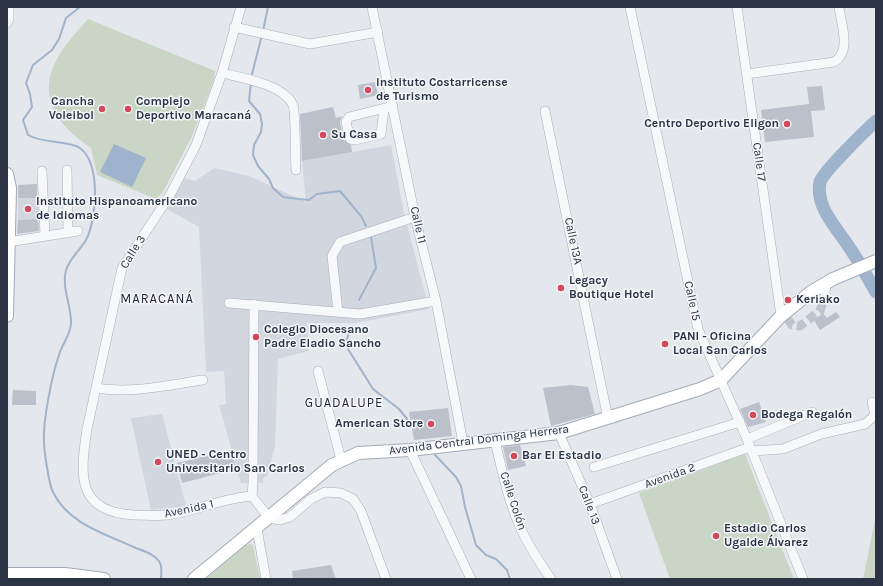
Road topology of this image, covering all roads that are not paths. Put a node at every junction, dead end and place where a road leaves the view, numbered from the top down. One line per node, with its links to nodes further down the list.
1 (9, 7): 7 (street)
2 (241, 7): 8 (street, Calle 3)
3 (372, 7): 9 (street, Calle 11)
4 (630, 7): 33 (street, Calle 15)
5 (737, 7): 11 (street, Calle 17)
6 (839, 7): 11 (street)
7 (7, 23)
8 (234, 27): 9 (street); 10 (street, Calle 3)
9 (378, 32): 12 (street, Calle 11)
10 (222, 73): 16 (street); 34 (street, Calle 3)
11 (747, 74): 30 (street, Calle 17)
12 (394, 106): 13 (street); 19 (street, Calle 11)
13 (384, 109): 13 (street)
14 (545, 111): 37 (street, Calle 13A)
15 (67, 170): 21 (street)
16 (296, 170)
17 (42, 171): 22 (street)
18 (7, 174): 23 (main road)
19 (415, 217): 25 (street, Calle 11); 28 (street)
20 (78, 231): 21 (street)
21 (68, 232): 22 (street)
22 (45, 236): 23 (street)
23 (8, 246): 29 (main road)
24 (875, 261): 30 (main road, Avenida Central Dominga Herrera)
25 (436, 301): 28 (street); 41 (street, Calle 11)
26 (229, 303): 27 (street)
27 (254, 304): 28 (street); 46 (street)
28 (338, 312)
29 (7, 316)
30 (784, 316): 33 (main road, Avenida Central Dominga Herrera)
31 (318, 371): 44 (street)
32 (203, 380): 34 (street)
33 (721, 380): 37 (main road, Avenida Central Dominga Herrera); 38 (street, Calle 15)
34 (96, 388): 48 (street, Calle 3)
35 (872, 402): 42 (street)
36 (812, 412): 42 (street)
37 (608, 419): 39 (main road, Avenida Central Dominga Herrera)
38 (740, 422): 42 (street, Calle 15); 45 (street)
39 (559, 433): 40 (main road, Avenida Central Dominga Herrera); 47 (street, Calle 13)
40 (495, 441): 41 (main road, Avenida Central Dominga Herrera); 57 (street, Calle Colón)
41 (463, 443): 43 (main road, Avenida Central Dominga Herrera)
42 (750, 446): 47 (street, Avenida 2); 59 (street, Calle 15)
43 (410, 450): 44 (main road, Avenida Central Dominga Herrera); 56 (street)
44 (341, 460): 49 (main road, Avenida Central Dominga Herrera)
45 (594, 466)
46 (252, 496): 48 (street, Avenida 1); 49 (street)
47 (590, 504): 58 (street, Calle 13)
48 (102, 508)
49 (270, 518): 50 (main road, Avenida Central Dominga Herrera); 55 (street)
50 (257, 529): 53 (main road, Avenida Central Dominga Herrera); 54 (street)
51 (7, 574): 52 (main road)
52 (104, 579)
53 (194, 579)
54 (266, 579)
55 (386, 579)
56 (471, 579)
57 (551, 579)
58 (617, 579)
59 (803, 579)

